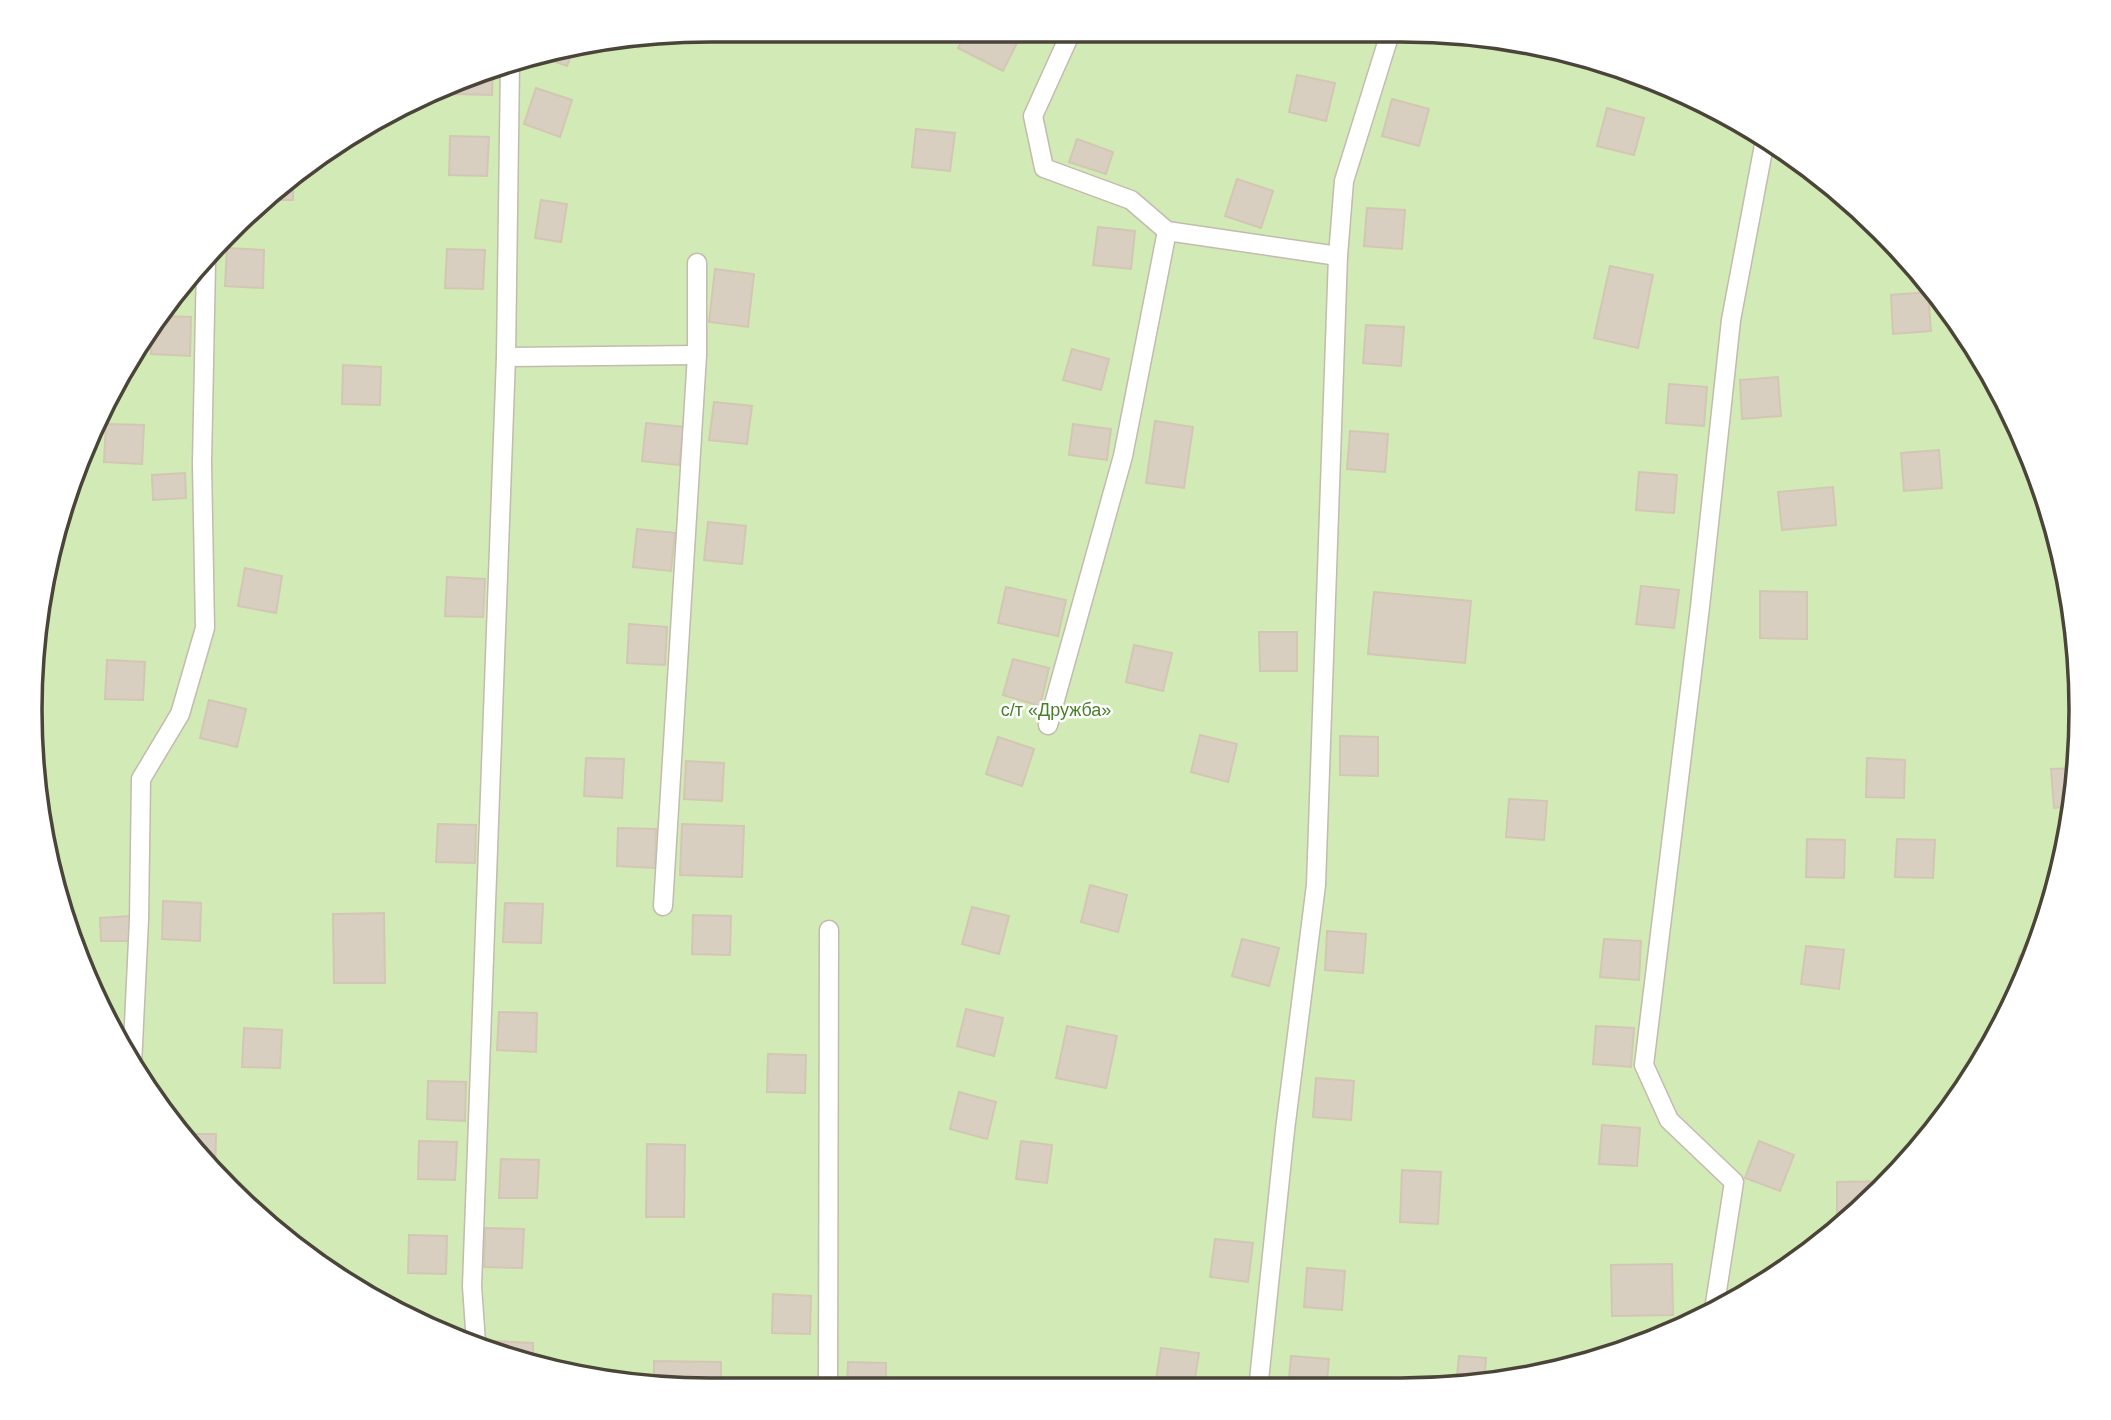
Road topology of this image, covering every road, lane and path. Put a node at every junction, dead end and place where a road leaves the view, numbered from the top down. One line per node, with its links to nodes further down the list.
1 (1067, 42): 5 (lane)
2 (1387, 42): 6 (lane)
3 (510, 73): 10 (lane)
4 (1763, 149): 15 (lane)
5 (1167, 231): 6 (lane); 11 (lane)
6 (1338, 256): 18 (lane)
7 (696, 263): 9 (lane)
8 (206, 273): 14 (lane)
9 (696, 355): 10 (lane); 12 (lane)
10 (506, 357): 16 (lane)
11 (1048, 725)
12 (663, 906)
13 (829, 930): 17 (lane)
14 (133, 1047)
15 (1716, 1299)
16 (475, 1335)
17 (828, 1378)
18 (1259, 1378)

